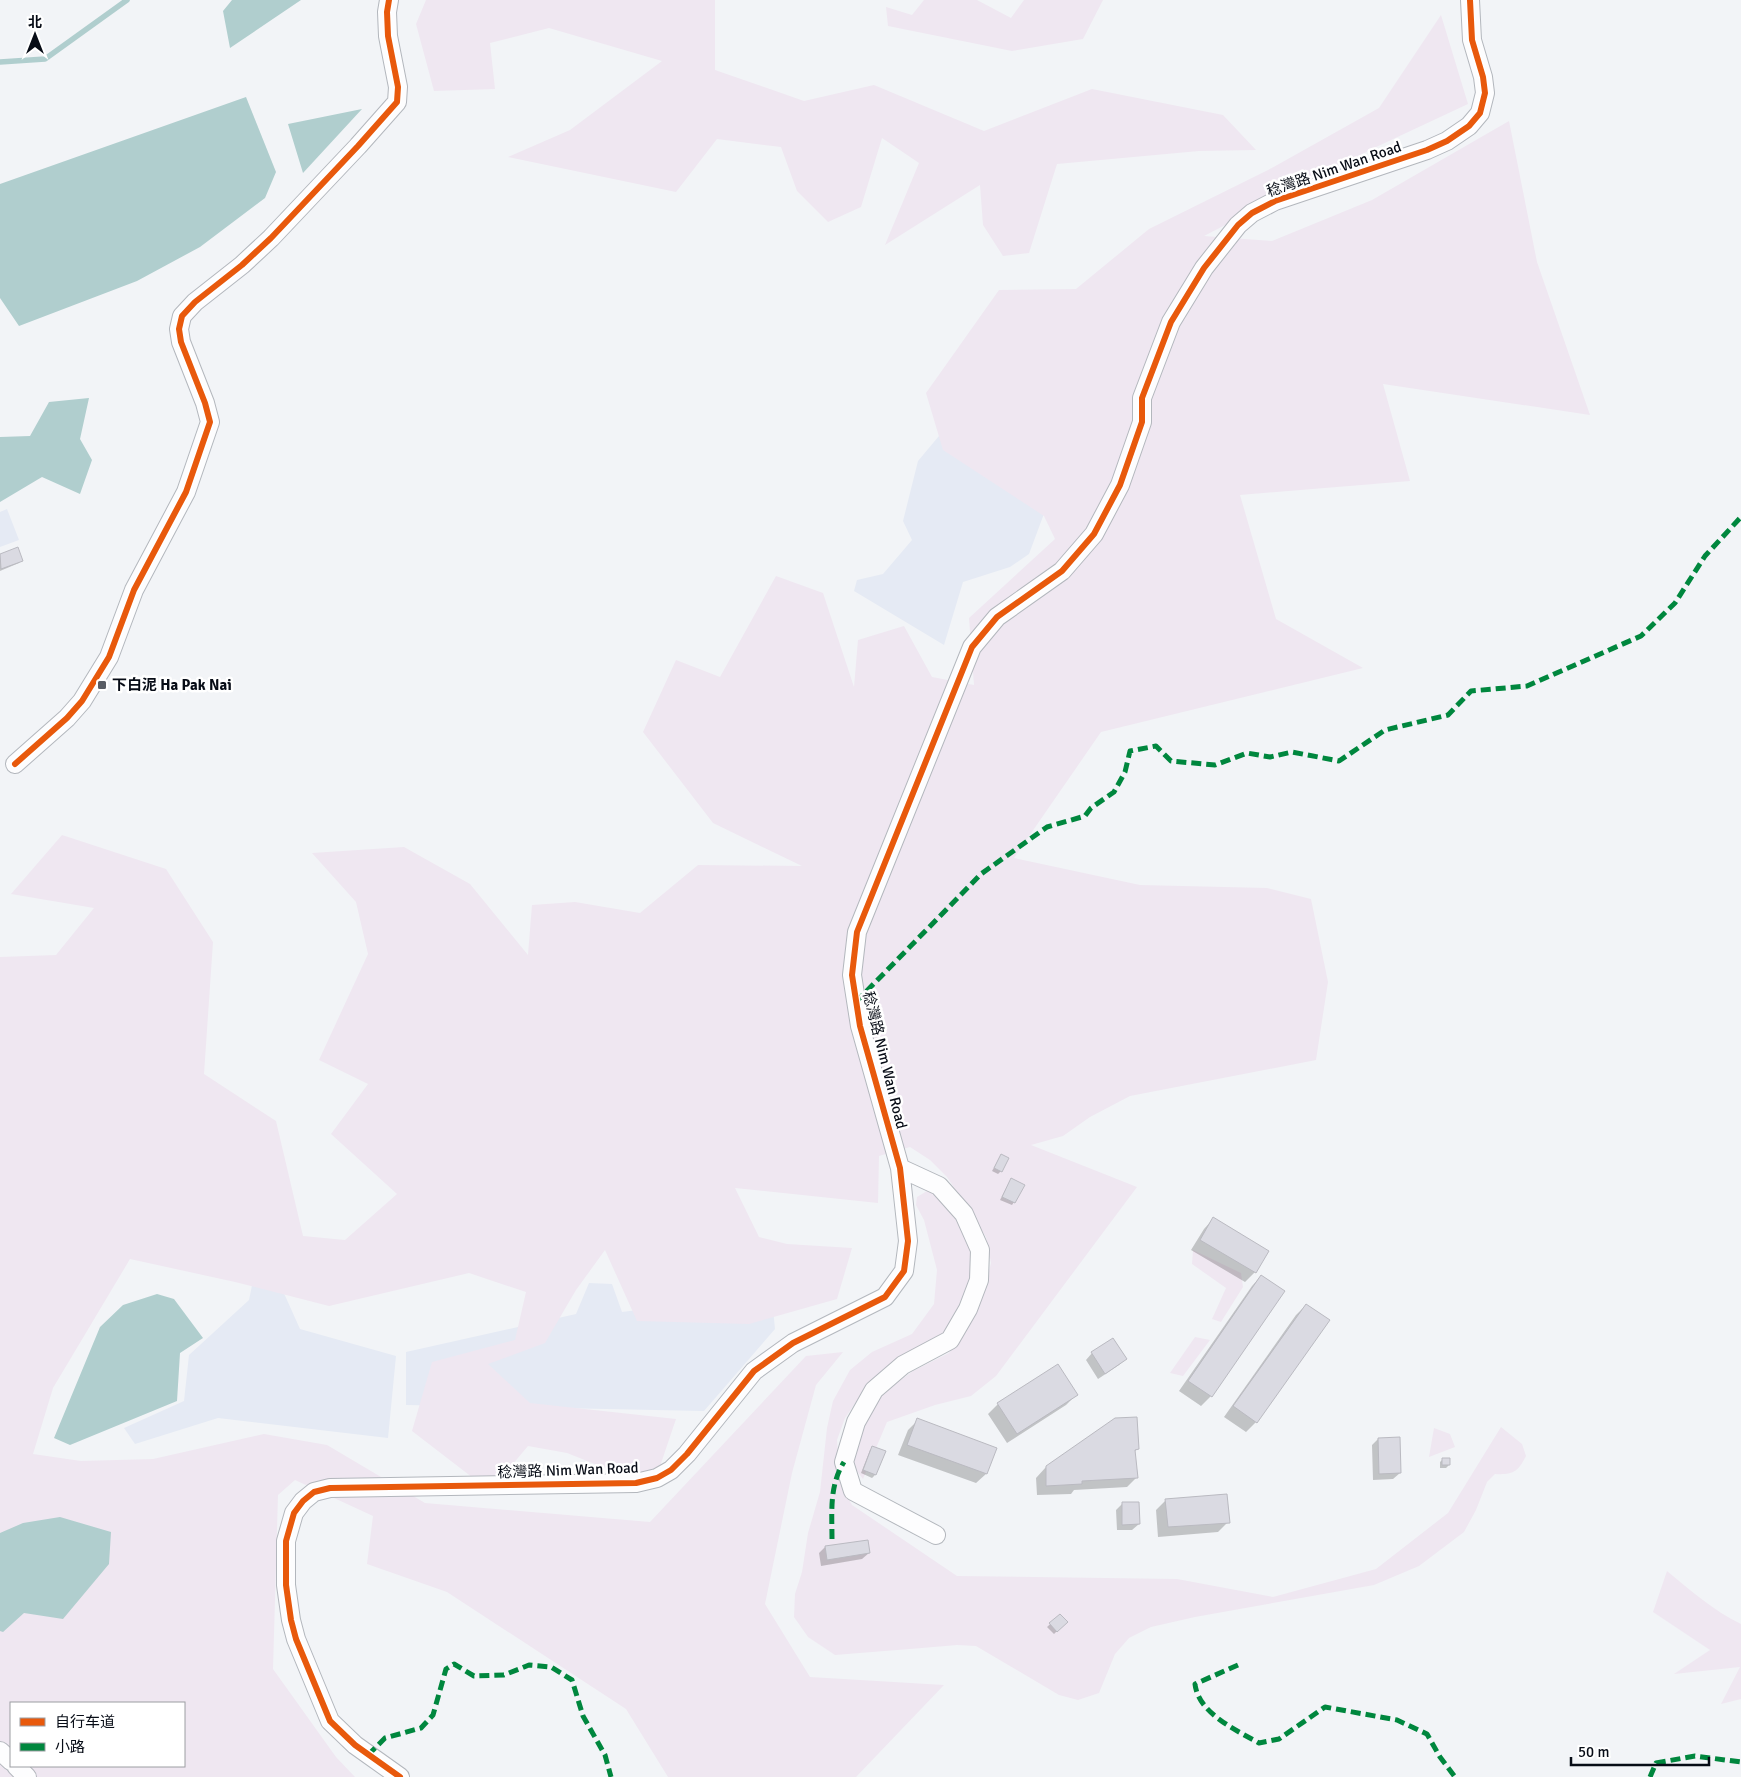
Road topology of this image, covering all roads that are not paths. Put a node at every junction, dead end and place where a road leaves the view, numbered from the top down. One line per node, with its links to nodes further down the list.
1 (389, 0): 3 (street)
2 (1470, 0): 4 (street, 稔灣路 Nim Wan Road)
3 (15, 764)
4 (900, 1168): 5 (street); 10 (street, 稔灣路 Nim Wan Road)
5 (936, 1535)
6 (0, 1751): 7 (street)
7 (10, 1760)
8 (17, 1767): 9 (street)
9 (27, 1777)
10 (400, 1777)

